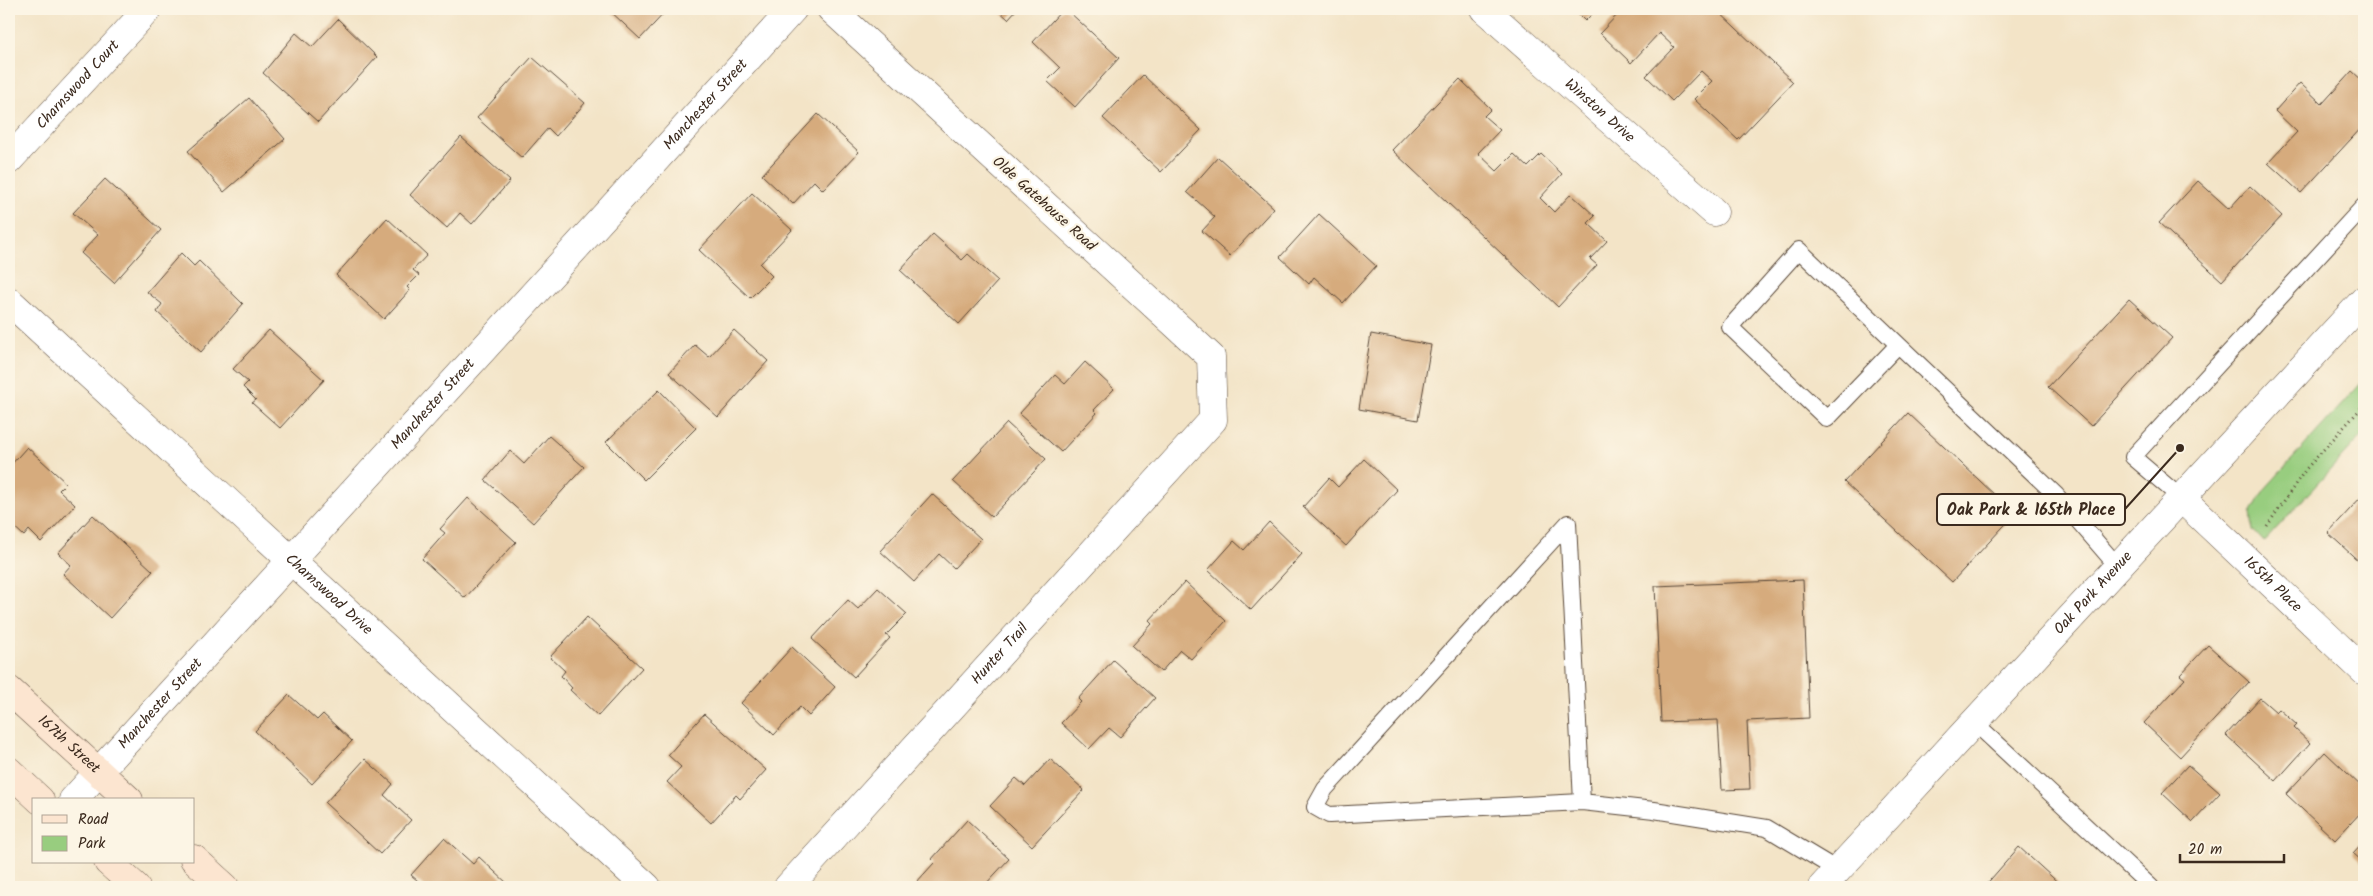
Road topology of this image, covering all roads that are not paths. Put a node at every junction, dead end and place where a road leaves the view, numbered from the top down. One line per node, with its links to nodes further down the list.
1 (148, 9): 5 (street, Charnswood Court)
2 (793, 9): 13 (street, Manchester Street)
3 (830, 9): 11 (street, Olde Gatehouse Road)
4 (1484, 9): 7 (street, Winston Drive)
5 (9, 160)
6 (2364, 206): 12 (lane)
7 (1714, 212)
8 (2364, 300): 12 (street, Oak Park Avenue)
9 (9, 301): 13 (street, Charnswood Drive)
10 (1898, 345): 10 (lane); 14 (lane)
11 (1213, 420): 30 (street, Hunter Trail)
12 (2181, 498): 14 (street, Oak Park Avenue); 15 (street, 165th Place)
13 (293, 560): 19 (street, Manchester Street); 29 (street, Charnswood Drive)
14 (2118, 567): 17 (street, Oak Park Avenue)
15 (2364, 671)
16 (9, 690): 19 (main road, 167th Street)
17 (1974, 722): 26 (street, Oak Park Avenue); 31 (lane)
18 (9, 771): 20 (main road)
19 (98, 772): 21 (street, Manchester Street); 22 (main road, 167th Street)
20 (38, 798)
21 (75, 798)
22 (127, 798)
23 (1582, 802): 23 (lane); 26 (lane)
24 (195, 860): 28 (main road)
25 (110, 864): 27 (main road)
26 (1830, 879)
27 (136, 887)
28 (224, 887)
29 (647, 887)
30 (788, 887)
31 (2151, 887)

